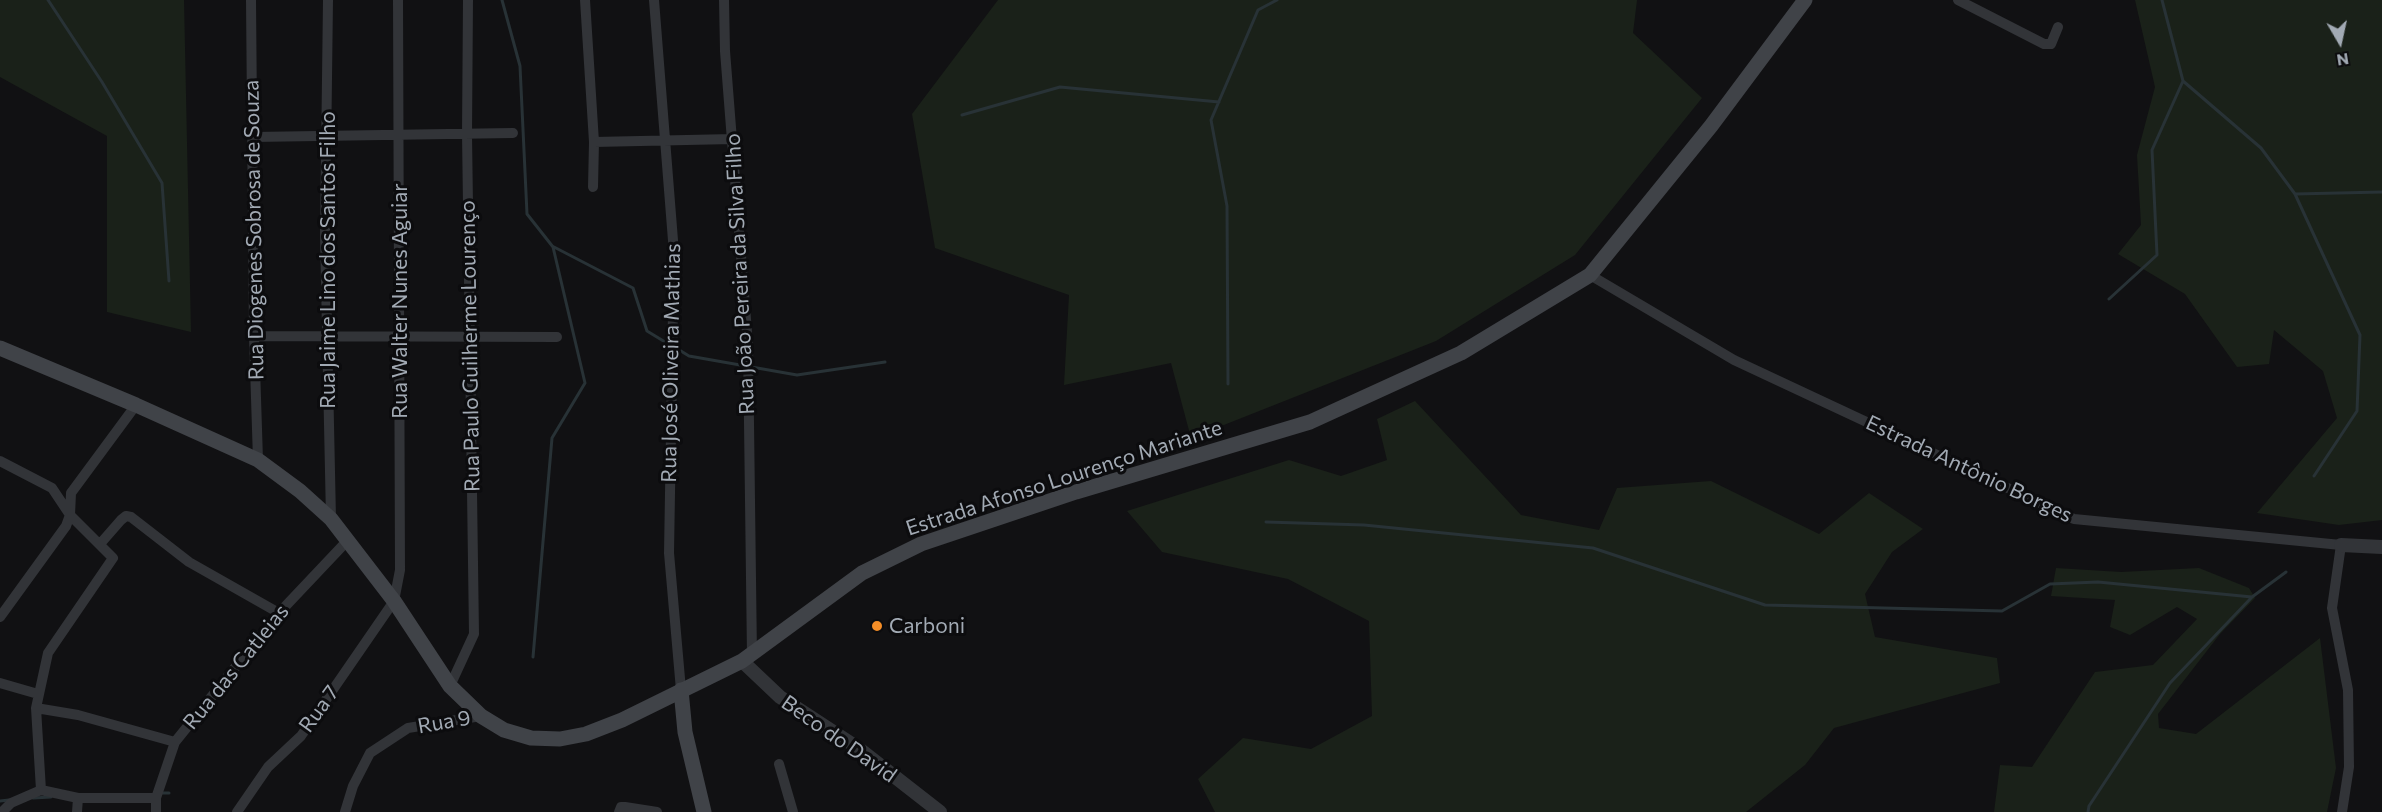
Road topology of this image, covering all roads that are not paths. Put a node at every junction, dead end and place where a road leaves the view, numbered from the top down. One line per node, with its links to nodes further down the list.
1 (251, 0): 15 (street, Rua Diogenes Sobrosa de Souza)
2 (328, 0): 14 (street, Rua Jaime Lino dos Santos Filho)
3 (398, 0): 13 (street, Rua Walter Nunes Aguiar)
4 (468, 0): 11 (street, Rua Paulo Guilherme Lourenço)
5 (585, 0): 17 (street)
6 (654, 0): 18 (street, Rua José Oliveira Mathias)
7 (724, 0): 16 (street, Rua João Pereira da Silva Filho)
8 (1805, 0): 20 (main road, Estrada Afonso Lourenço Mariante)
9 (1958, 0): 10 (street)
10 (2058, 27)
11 (467, 134): 12 (street); 13 (street); 24 (street, Rua Paulo Guilherme Lourenço)
12 (513, 134)
13 (399, 135): 14 (street); 21 (street, Rua Walter Nunes Aguiar)
14 (327, 136): 15 (street); 23 (street, Rua Jaime Lino dos Santos Filho)
15 (253, 137): 22 (street, Rua Diogenes Sobrosa de Souza)
16 (733, 139): 18 (street); 39 (street, Rua João Pereira da Silva Filho)
17 (594, 141): 18 (street); 19 (street)
18 (663, 142): 42 (street, Rua José Oliveira Mathias)
19 (593, 187)
20 (1590, 275): 34 (street, Estrada Antônio Borges); 39 (main road, Estrada Afonso Lourenço Mariante)
21 (400, 335): 23 (street); 24 (street); 36 (street, Rua Walter Nunes Aguiar)
22 (254, 336): 23 (street); 28 (street, Rua Diogenes Sobrosa de Souza)
23 (328, 336): 31 (street, Rua Jaime Lino dos Santos Filho)
24 (470, 337): 25 (street); 41 (street, Rua Paulo Guilherme Lourenço)
25 (557, 338)
26 (0, 348): 27 (main road, Estrada Afonso Lourenço Mariante)
27 (136, 405): 28 (main road, Estrada Afonso Lourenço Mariante); 30 (street)
28 (258, 460): 31 (main road, Estrada Afonso Lourenço Mariante)
29 (0, 461): 30 (street)
30 (70, 515): 33 (street); 38 (street)
31 (331, 519): 32 (main road, Estrada Afonso Lourenço Mariante)
32 (348, 540): 36 (main road, Estrada Afonso Lourenço Mariante); 37 (street, Rua das Catleias)
33 (100, 544): 37 (street); 43 (street)
34 (2341, 545): 35 (street, Estrada Antônio Borges); 61 (street)
35 (2382, 547)
36 (394, 601): 41 (main road, Estrada Afonso Lourenço Mariante); 54 (street, Rua 7)
37 (279, 613): 46 (street, Rua das Catleias)
38 (0, 617)
39 (747, 658): 42 (main road, Estrada Afonso Lourenço Mariante); 60 (street, Beco do David)
40 (0, 683): 43 (street)
41 (450, 686): 45 (main road, Estrada Afonso Lourenço Mariante)
42 (681, 690): 45 (main road, Estrada Afonso Lourenço Mariante); 58 (main road)
43 (38, 694): 44 (street)
44 (36, 708): 46 (street); 48 (street)
45 (481, 716): 55 (street, Rua 9)
46 (175, 742): 50 (street, Rua das Catleias)
47 (779, 764): 59 (street)
48 (42, 790): 49 (street); 51 (street)
49 (78, 798): 50 (street); 52 (street)
50 (156, 798): 53 (street, Rua das Catleias)
51 (2, 812)
52 (77, 812)
53 (156, 812)
54 (237, 812)
55 (345, 812)
56 (619, 812): 57 (street)
57 (657, 812)
58 (704, 812)
59 (793, 812)
60 (940, 812)
61 (2342, 812)

